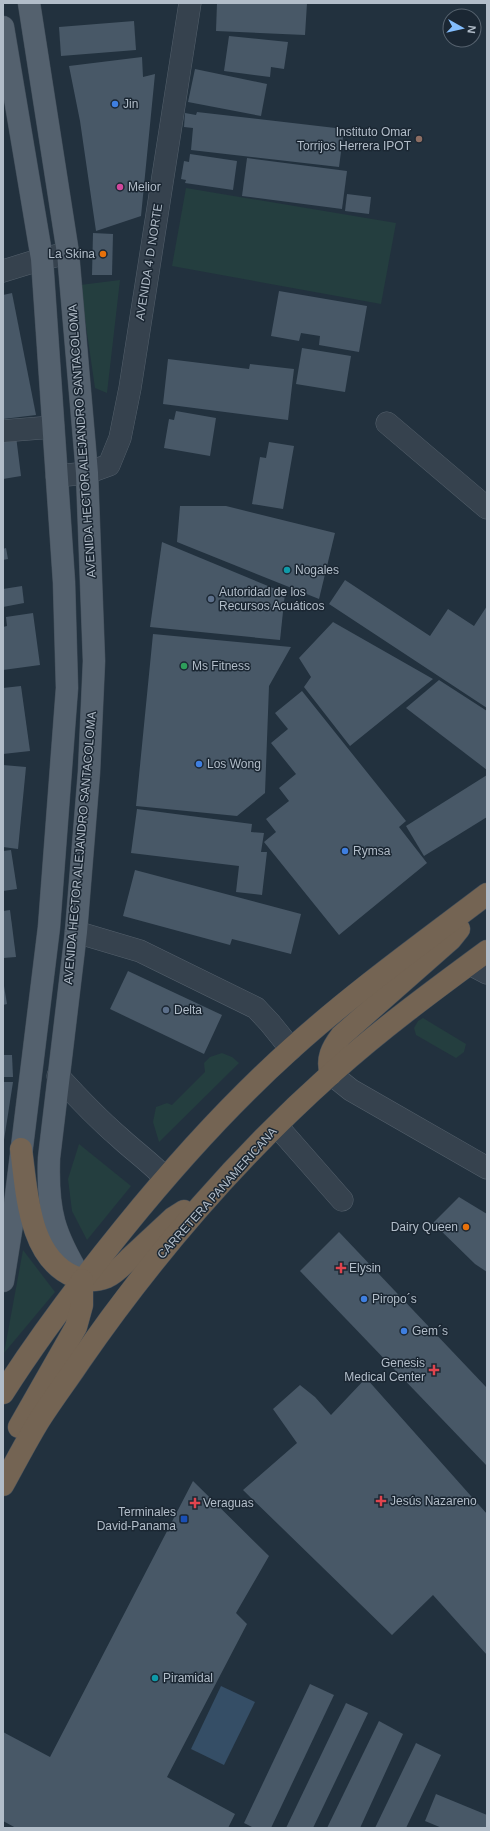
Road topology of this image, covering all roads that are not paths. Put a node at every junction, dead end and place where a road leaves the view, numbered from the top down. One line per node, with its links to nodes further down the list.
1 (28, 3): 4 (main road, AVENIDA HECTOR ALEJANDRO SANTACOLOMA)
2 (190, 3): 10 (street, AVENIDA 4 D NORTE)
3 (3, 27): 5 (main road, AVENIDA HECTOR ALEJANDRO SANTACOLOMA)
4 (68, 253): 5 (street); 10 (main road, AVENIDA HECTOR ALEJANDRO SANTACOLOMA)
5 (42, 259): 6 (street); 8 (main road, AVENIDA HECTOR ALEJANDRO SANTACOLOMA)
6 (3, 271)
7 (387, 423): 12 (street)
8 (53, 427): 9 (street); 11 (main road, AVENIDA HECTOR ALEJANDRO SANTACOLOMA)
9 (3, 431)
10 (87, 473): 11 (street, AVENIDA 4 D NORTE); 14 (main road, AVENIDA HECTOR ALEJANDRO SANTACOLOMA)
11 (56, 476): 21 (main road, AVENIDA HECTOR ALEJANDRO SANTACOLOMA)
12 (487, 508)
13 (487, 895): 17 (highway); 18 (highway)
14 (76, 932): 17 (street); 19 (main road, AVENIDA HECTOR ALEJANDRO SANTACOLOMA)
15 (487, 951): 16 (highway, CARRETERA PANAMERICANA)
16 (478, 968): 18 (highway, CARRETERA PANAMERICANA)
17 (291, 1049): 23 (highway)
18 (331, 1074): 20 (highway, CARRETERA PANAMERICANA); 22 (street)
19 (58, 1076): 23 (street); 26 (main road, AVENIDA HECTOR ALEJANDRO SANTACOLOMA)
20 (277, 1126): 24 (highway, CARRETERA PANAMERICANA); 25 (street)
21 (21, 1149): 26 (highway); 27 (main road, AVENIDA HECTOR ALEJANDRO SANTACOLOMA)
22 (487, 1168)
23 (165, 1178): 26 (highway)
24 (215, 1191): 26 (highway); 30 (highway, CARRETERA PANAMERICANA)
25 (342, 1200)
26 (82, 1280): 28 (highway); 29 (highway)
27 (3, 1281)
28 (3, 1392)
29 (3, 1464)
30 (3, 1485)

